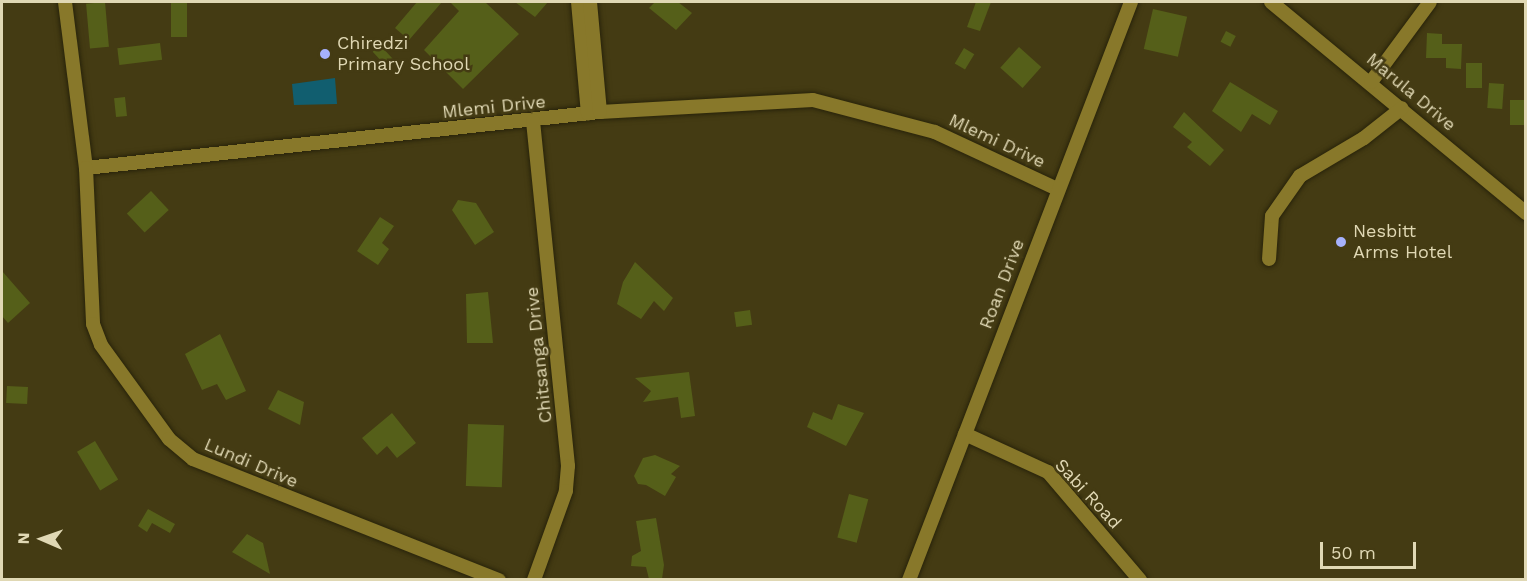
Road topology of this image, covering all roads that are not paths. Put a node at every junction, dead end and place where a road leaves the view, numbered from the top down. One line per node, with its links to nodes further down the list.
1 (65, 2): 11 (street)
2 (578, 2): 9 (street)
3 (590, 2): 9 (street)
4 (1131, 2): 12 (street, Roan Drive)
5 (1271, 2): 7 (street, Marula Drive)
6 (1430, 2): 7 (street)
7 (1371, 82): 8 (street, Marula Drive)
8 (1402, 108): 13 (street, Marula Drive); 14 (street)
9 (594, 113): 10 (street, Mlemi Drive); 12 (street, Mlemi Drive)
10 (533, 121): 11 (street, Mlemi Drive); 17 (street, Chitsanga Drive)
11 (86, 168): 16 (street, Lundi Drive)
12 (1057, 189): 15 (street, Roan Drive)
13 (1526, 213)
14 (1269, 259)
15 (965, 434): 18 (street, Roan Drive); 19 (street, Sabi Road)
16 (499, 579)
17 (534, 579)
18 (909, 579)
19 (1140, 579)

